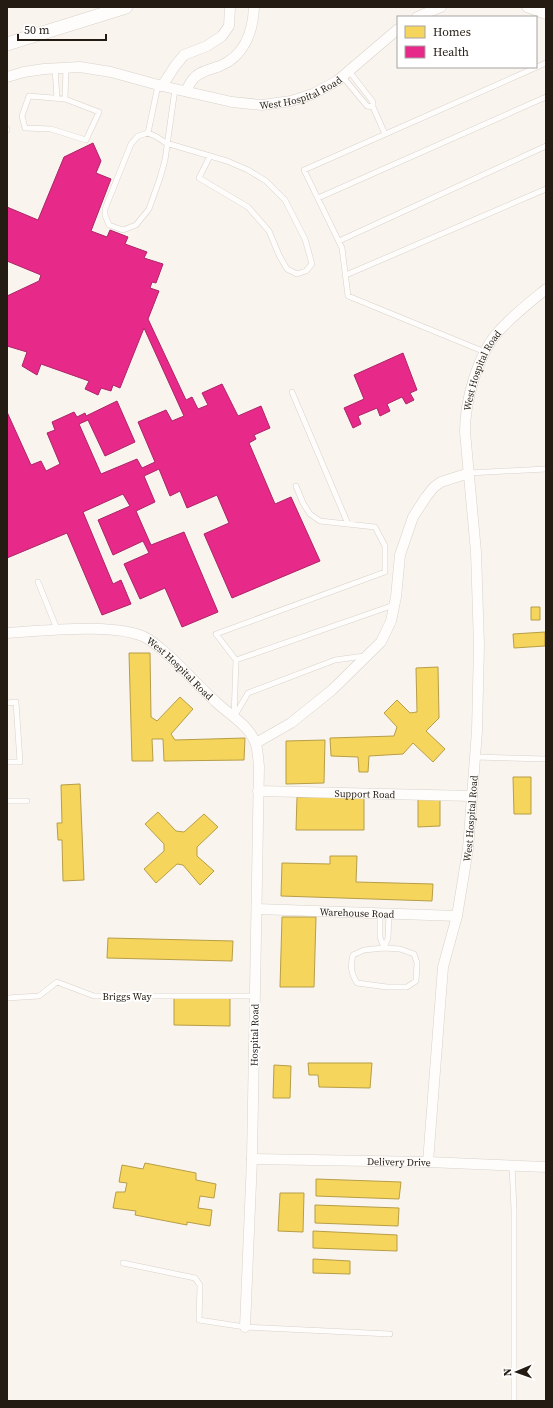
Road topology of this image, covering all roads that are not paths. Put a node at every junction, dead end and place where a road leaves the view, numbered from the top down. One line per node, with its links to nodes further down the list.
1 (126, 7): 9 (street)
2 (230, 7): 15 (street)
3 (254, 7): 16 (street)
4 (441, 7): 7 (street)
5 (527, 7): 6 (street)
6 (546, 14)
7 (419, 16)
8 (397, 30): 13 (street, West Hospital Road)
9 (7, 44)
10 (55, 68): 11 (street, West Hospital Road); 14 (street, West Hospital Road); 18 (lane)
11 (66, 68): 15 (street, West Hospital Road); 19 (lane)
12 (535, 68): 22 (lane)
13 (346, 74): 16 (street, West Hospital Road); 20 (lane); 20 (lane)
14 (7, 77)
15 (160, 86): 16 (street, West Hospital Road); 21 (lane)
16 (181, 90): 23 (lane)
17 (546, 97): 27 (lane)
18 (57, 98): 19 (lane); 19 (lane)
19 (65, 99)
20 (373, 107): 22 (lane)
21 (148, 133): 23 (lane); 23 (lane)
22 (385, 134): 27 (lane)
23 (166, 143): 25 (lane)
24 (546, 146): 28 (lane)
25 (210, 156): 25 (lane)
26 (546, 189): 29 (lane)
27 (318, 198): 28 (lane)
28 (338, 241): 29 (lane)
29 (346, 275): 31 (lane)
30 (546, 289): 31 (street, West Hospital Road)
31 (486, 352): 34 (street, West Hospital Road)
32 (292, 392): 36 (lane)
33 (546, 469): 34 (lane)
34 (469, 473): 38 (street); 46 (street, West Hospital Road)
35 (296, 486): 36 (lane)
36 (348, 524): 42 (lane)
37 (38, 582): 39 (lane)
38 (394, 605): 41 (street); 42 (lane)
39 (58, 630): 40 (street, West Hospital Road); 44 (street, West Hospital Road)
40 (7, 633)
41 (366, 656): 44 (lane); 45 (street)
42 (236, 660): 44 (lane)
43 (7, 703): 48 (lane)
44 (234, 718): 45 (street, West Hospital Road)
45 (256, 743): 49 (street, Hospital Road)
46 (475, 757): 47 (lane); 50 (street, West Hospital Road)
47 (546, 759)
48 (7, 762)
49 (258, 791): 50 (street, Support Road); 53 (street, Hospital Road)
50 (472, 796): 55 (street, West Hospital Road)
51 (7, 801): 52 (lane)
52 (26, 801)
53 (257, 910): 54 (street, Warehouse Road); 57 (street, Hospital Road)
54 (384, 913): 55 (street, Warehouse Road); 56 (lane); 56 (lane)
55 (457, 916): 60 (street, West Hospital Road)
56 (384, 948): 56 (lane)
57 (255, 996): 58 (lane, Briggs Way); 59 (street, Hospital Road)
58 (7, 998)
59 (252, 1159): 60 (street, Delivery Drive); 64 (street, Hospital Road)
60 (428, 1162): 61 (street, Delivery Drive)
61 (512, 1165): 62 (street, Delivery Drive); 66 (lane)
62 (546, 1167)
63 (124, 1263): 64 (lane)
64 (245, 1327): 65 (lane)
65 (390, 1334)
66 (514, 1401)

